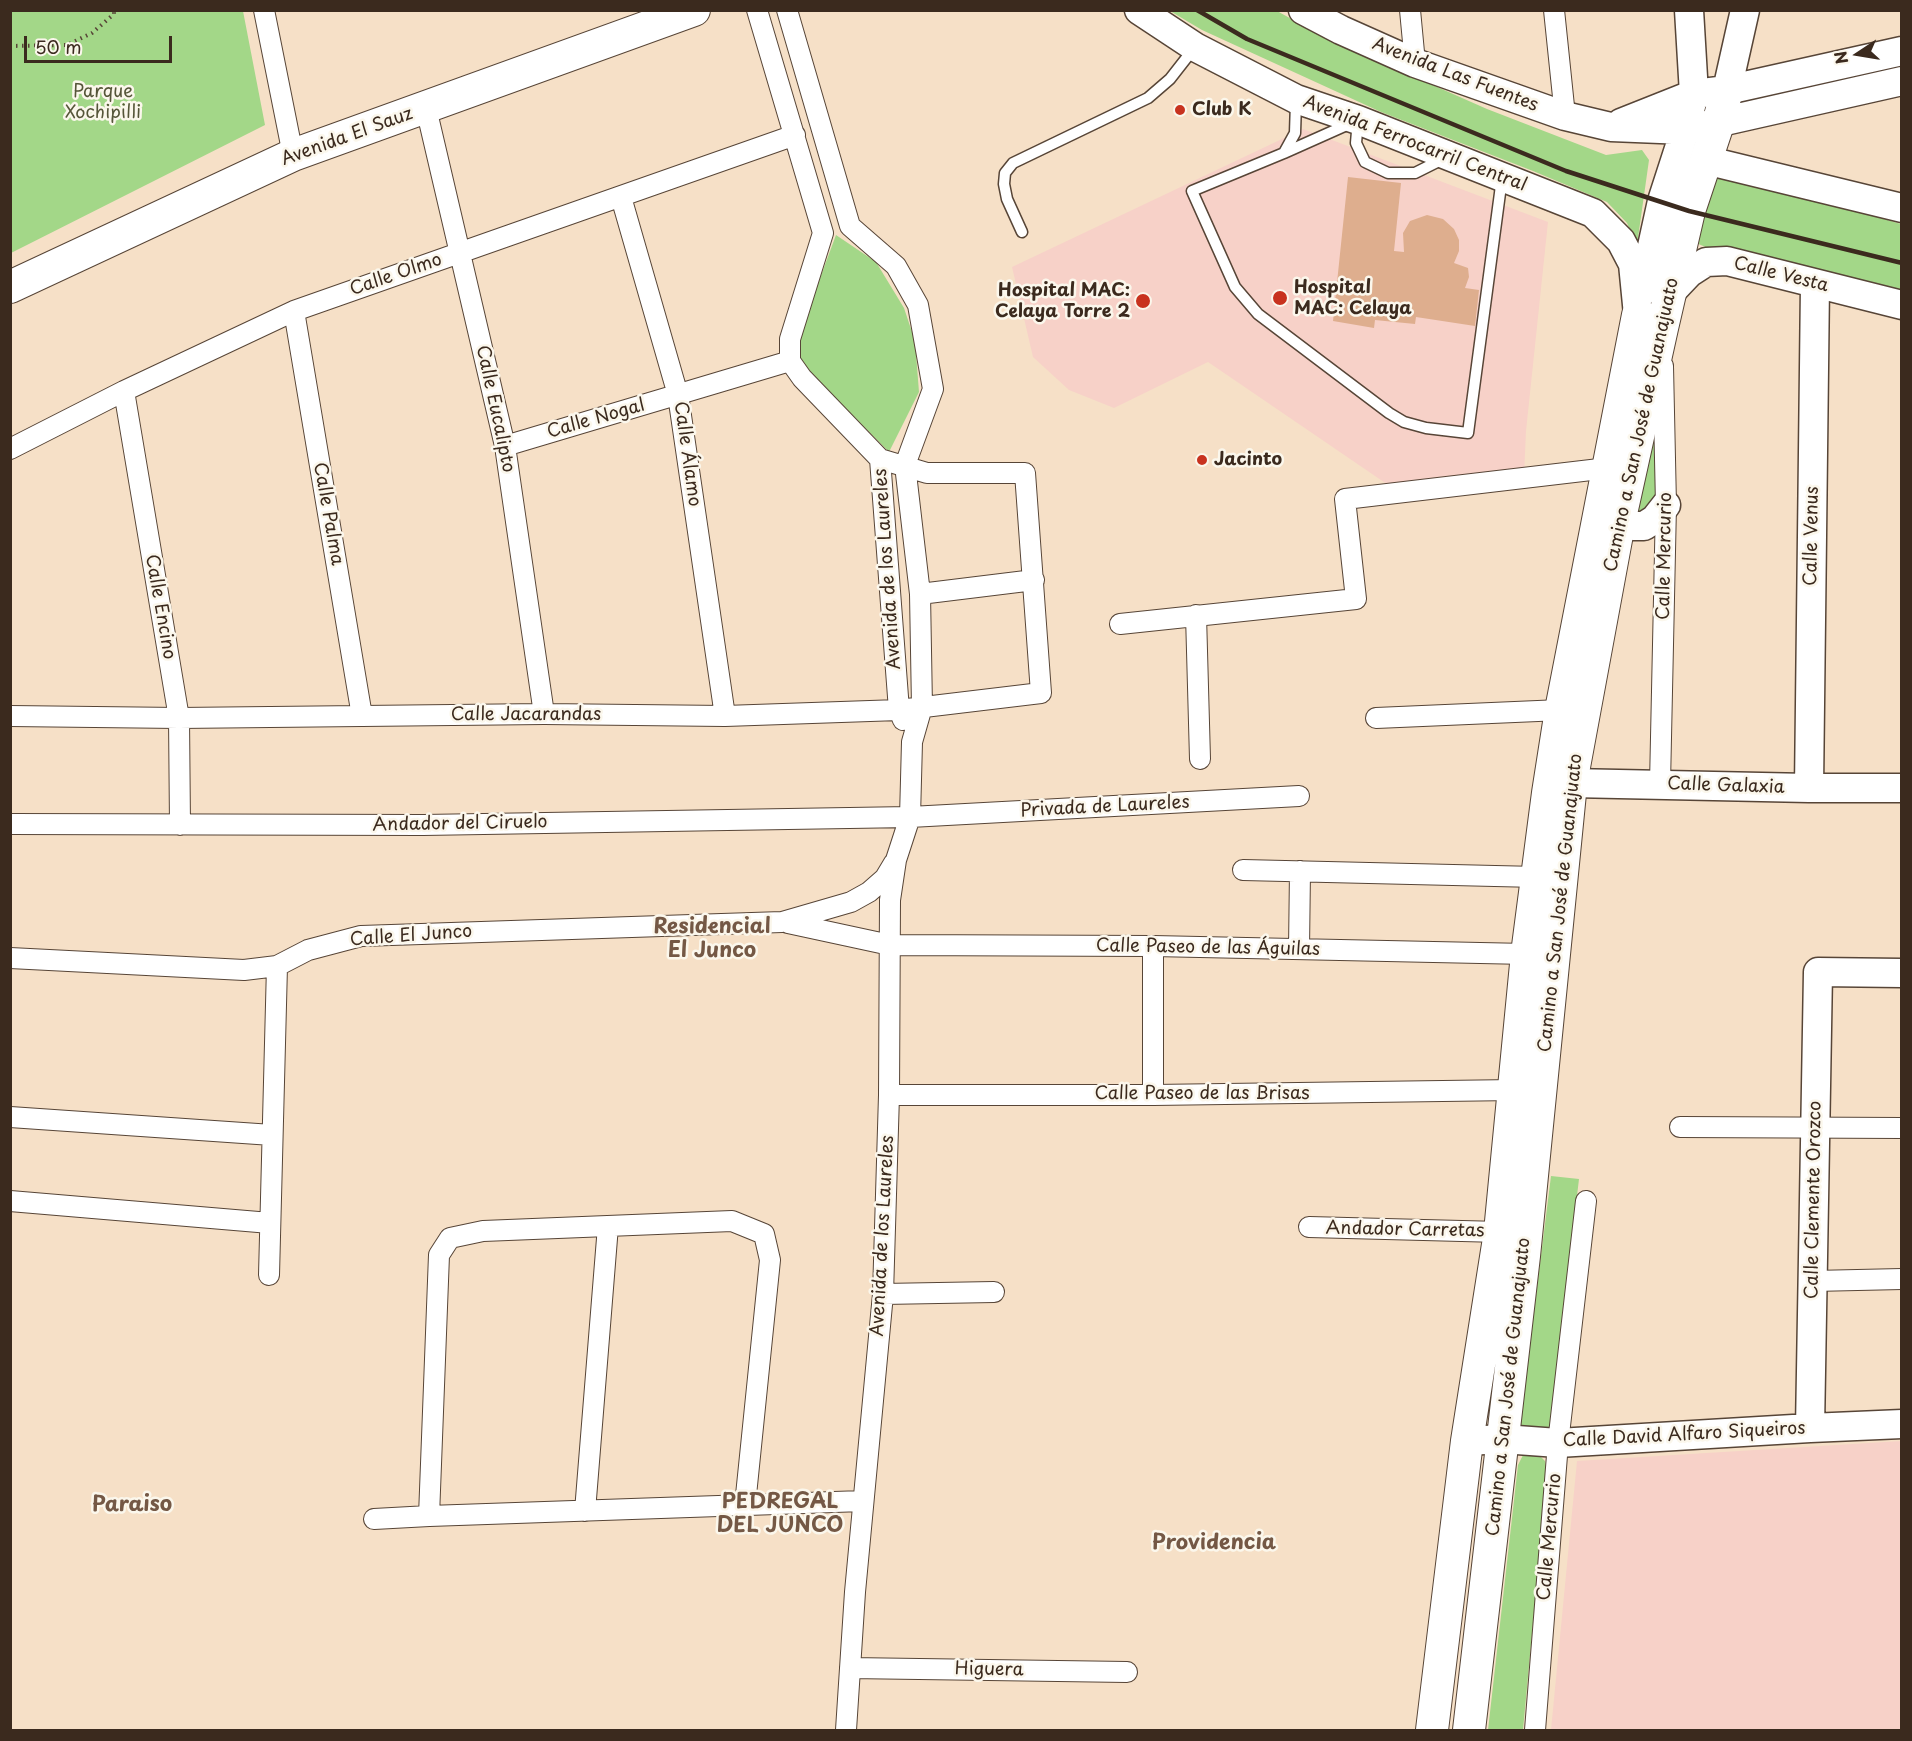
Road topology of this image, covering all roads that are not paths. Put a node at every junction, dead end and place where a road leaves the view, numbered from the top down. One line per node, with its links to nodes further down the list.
1 (264, 10): 26 (street)
2 (694, 10): 18 (main road, Avenida El Sauz)
3 (757, 10): 24 (street)
4 (787, 10): 46 (street, Avenida de los Laureles)
5 (1140, 10): 11 (main road, Avenida Ferrocarril Central)
6 (1303, 10): 13 (main road, Avenida Las Fuentes)
7 (1410, 10): 13 (street)
8 (1554, 10): 19 (street)
9 (1689, 10): 16 (main road, Camino a San José de Guanajuato)
10 (1745, 10): 15 (main road)
11 (1195, 47): 17 (main road, Avenida Ferrocarril Central); 32 (lane)
12 (1902, 51): 15 (main road)
13 (1415, 63): 19 (main road, Avenida Las Fuentes)
14 (1902, 81): 21 (main road, Avenida Las Fuentes)
15 (1727, 90): 16 (main road); 21 (main road, Camino a San José de Guanajuato)
16 (1694, 94): 22 (main road); 23 (main road, Camino a San José de Guanajuato)
17 (1296, 99): 20 (main road, Avenida Ferrocarril Central); 25 (lane)
18 (426, 108): 26 (main road, Avenida El Sauz); 33 (street, Calle Eucalipto)
19 (1565, 116): 22 (main road, Avenida Las Fuentes)
20 (1358, 120): 25 (lane); 27 (main road, Avenida Ferrocarril Central); 27 (lane)
21 (1718, 124): 23 (main road, Avenida Las Fuentes); 28 (main road, Camino a San José de Guanajuato)
22 (1611, 127): 23 (main road, Avenida Las Fuentes)
23 (1685, 130): 39 (main road, Camino a San José de Guanajuato)
24 (795, 135): 30 (street, Calle Olmo); 40 (street)
25 (1284, 153): 29 (lane)
26 (293, 155): 35 (main road, Avenida El Sauz)
27 (1449, 156): 29 (main road, Avenida Ferrocarril Central)
28 (1705, 160): 31 (main road); 36 (main road, Camino a San José de Guanajuato)
29 (1502, 177): 39 (main road, Avenida Ferrocarril Central)
30 (621, 197): 33 (street, Calle Olmo); 42 (street, Calle Álamo)
31 (1902, 208)
32 (1022, 232)
33 (460, 252): 38 (street, Calle Olmo); 43 (street, Calle Eucalipto)
34 (1815, 284): 36 (main road, Calle Vesta); 37 (main road, Calle Vesta); 67 (main road, Calle Venus)
35 (10, 287)
36 (1670, 293): 39 (main road, Camino a San José de Guanajuato)
37 (1902, 305)
38 (294, 311): 41 (street, Calle Olmo); 59 (street, Calle Palma)
39 (1650, 322): 47 (main road, Camino a San José de Guanajuato); 48 (street, Calle Mercurio); 49 (main road, Camino a San José de Guanajuato)
40 (790, 362): 42 (street, Calle Nogal); 45 (street, Avenida de los Laureles)
41 (124, 391): 44 (street, Calle Olmo); 61 (street, Calle Encino)
42 (678, 395): 43 (street, Calle Nogal); 60 (street, Calle Álamo)
43 (505, 446): 57 (street, Calle Eucalipto)
44 (10, 449)
45 (880, 459): 46 (street); 55 (street, Avenida de los Laureles)
46 (904, 465): 50 (street); 51 (street, Avenida de los Laureles)
47 (1608, 468): 49 (main road, Camino a San José de Guanajuato); 52 (street)
48 (1666, 505): 49 (main road); 66 (street, Calle Mercurio)
49 (1610, 515): 56 (main road, Camino a San José de Guanajuato); 65 (main road, Camino a San José de Guanajuato)
50 (1034, 580): 51 (street); 54 (street, Calle Jacarandas)
51 (920, 594): 54 (street, Avenida de los Laureles)
52 (1196, 615): 53 (street); 64 (street)
53 (1120, 624)
54 (922, 707): 55 (street, Calle Jacarandas); 63 (street, Avenida de los Laureles)
55 (899, 710): 60 (street, Calle Jacarandas); 63 (street, Avenida de los Laureles)
56 (1561, 710): 62 (street); 65 (main road, Camino a San José de Guanajuato)
57 (544, 714): 59 (street, Calle Jacarandas); 60 (street, Calle Jacarandas)
58 (10, 716): 61 (street, Calle Jacarandas)
59 (362, 716): 61 (street, Calle Jacarandas)
60 (725, 716)
61 (179, 718): 72 (street, Calle Encino)
62 (1376, 718)
63 (912, 742): 70 (street, Avenida de los Laureles)
64 (1200, 759)
65 (1561, 780): 66 (main road, Calle Galaxia); 76 (main road, Camino a San José de Guanajuato); 99 (main road, Camino a San José de Guanajuato)
66 (1660, 784): 67 (main road, Calle Galaxia)
67 (1809, 788): 68 (main road, Calle Galaxia)
68 (1902, 788)
69 (1299, 796): 70 (street, Privada de Laureles)
70 (910, 817): 72 (street, Andador del Ciruelo); 73 (street, Avenida de los Laureles)
71 (10, 824): 72 (street, Andador del Ciruelo)
72 (180, 825)
73 (896, 860): 77 (street, Calle El Junco); 78 (street, Avenida de los Laureles)
74 (1243, 870): 75 (street)
75 (1300, 871): 76 (street); 80 (street)
76 (1537, 877): 81 (main road, Camino a San José de Guanajuato)
77 (782, 922): 78 (street, Calle El Junco); 83 (street, Calle El Junco)
78 (890, 945): 79 (street, Calle Paseo de las Águilas); 86 (street, Avenida de los Laureles)
79 (1153, 946): 80 (street, Calle Paseo de las Águilas); 87 (street)
80 (1299, 949): 81 (street, Calle Paseo de las Águilas)
81 (1527, 954): 85 (main road, Camino a San José de Guanajuato)
82 (10, 957): 83 (street, Calle El Junco)
83 (277, 966): 92 (street)
84 (1902, 972): 91 (main road, Calle Clemente Orozco)
85 (1515, 1090): 87 (street, Calle Paseo de las Brisas); 98 (main road, Camino a San José de Guanajuato); 99 (main road)
86 (889, 1095): 87 (street, Calle Paseo de las Brisas); 104 (street, Avenida de los Laureles)
87 (1153, 1095)
88 (10, 1116): 92 (street)
89 (1680, 1127): 91 (street)
90 (1902, 1128): 91 (street)
91 (1815, 1129): 102 (main road, Calle Clemente Orozco)
92 (272, 1135): 95 (street)
93 (10, 1201): 95 (street)
94 (1586, 1201): 109 (street, Calle Mercurio)
95 (270, 1223): 100 (street)
96 (608, 1226): 111 (street); 112 (street); 113 (street)
97 (1310, 1227): 98 (street, Andador Carretas)
98 (1500, 1232): 108 (main road, Camino a San José de Guanajuato)
99 (1524, 1256): 107 (main road, Camino a San José de Guanajuato)
100 (269, 1275)
101 (1902, 1279): 102 (street)
102 (1813, 1281): 106 (main road, Calle Clemente Orozco)
103 (994, 1292): 104 (street)
104 (883, 1294): 110 (street, Avenida de los Laureles)
105 (1902, 1424): 106 (main road, Calle David Alfaro Siqueiros)
106 (1810, 1428): 109 (main road, Calle David Alfaro Siqueiros)
107 (1503, 1439): 108 (main road, Calle David Alfaro Siqueiros); 109 (main road, Calle David Alfaro Siqueiros); 119 (main road, Camino a San José de Guanajuato)
108 (1467, 1441): 118 (main road, Camino a San José de Guanajuato)
109 (1558, 1443): 120 (street, Calle Mercurio)
110 (863, 1502): 111 (street); 115 (street, Avenida de los Laureles)
111 (745, 1505): 112 (street)
112 (585, 1511): 113 (street)
113 (429, 1516): 114 (street)
114 (374, 1520)
115 (850, 1668): 116 (street, Higuera); 117 (street, Avenida de los Laureles)
116 (1127, 1672)
117 (846, 1731)
118 (1432, 1731)
119 (1469, 1731)
120 (1535, 1731)

